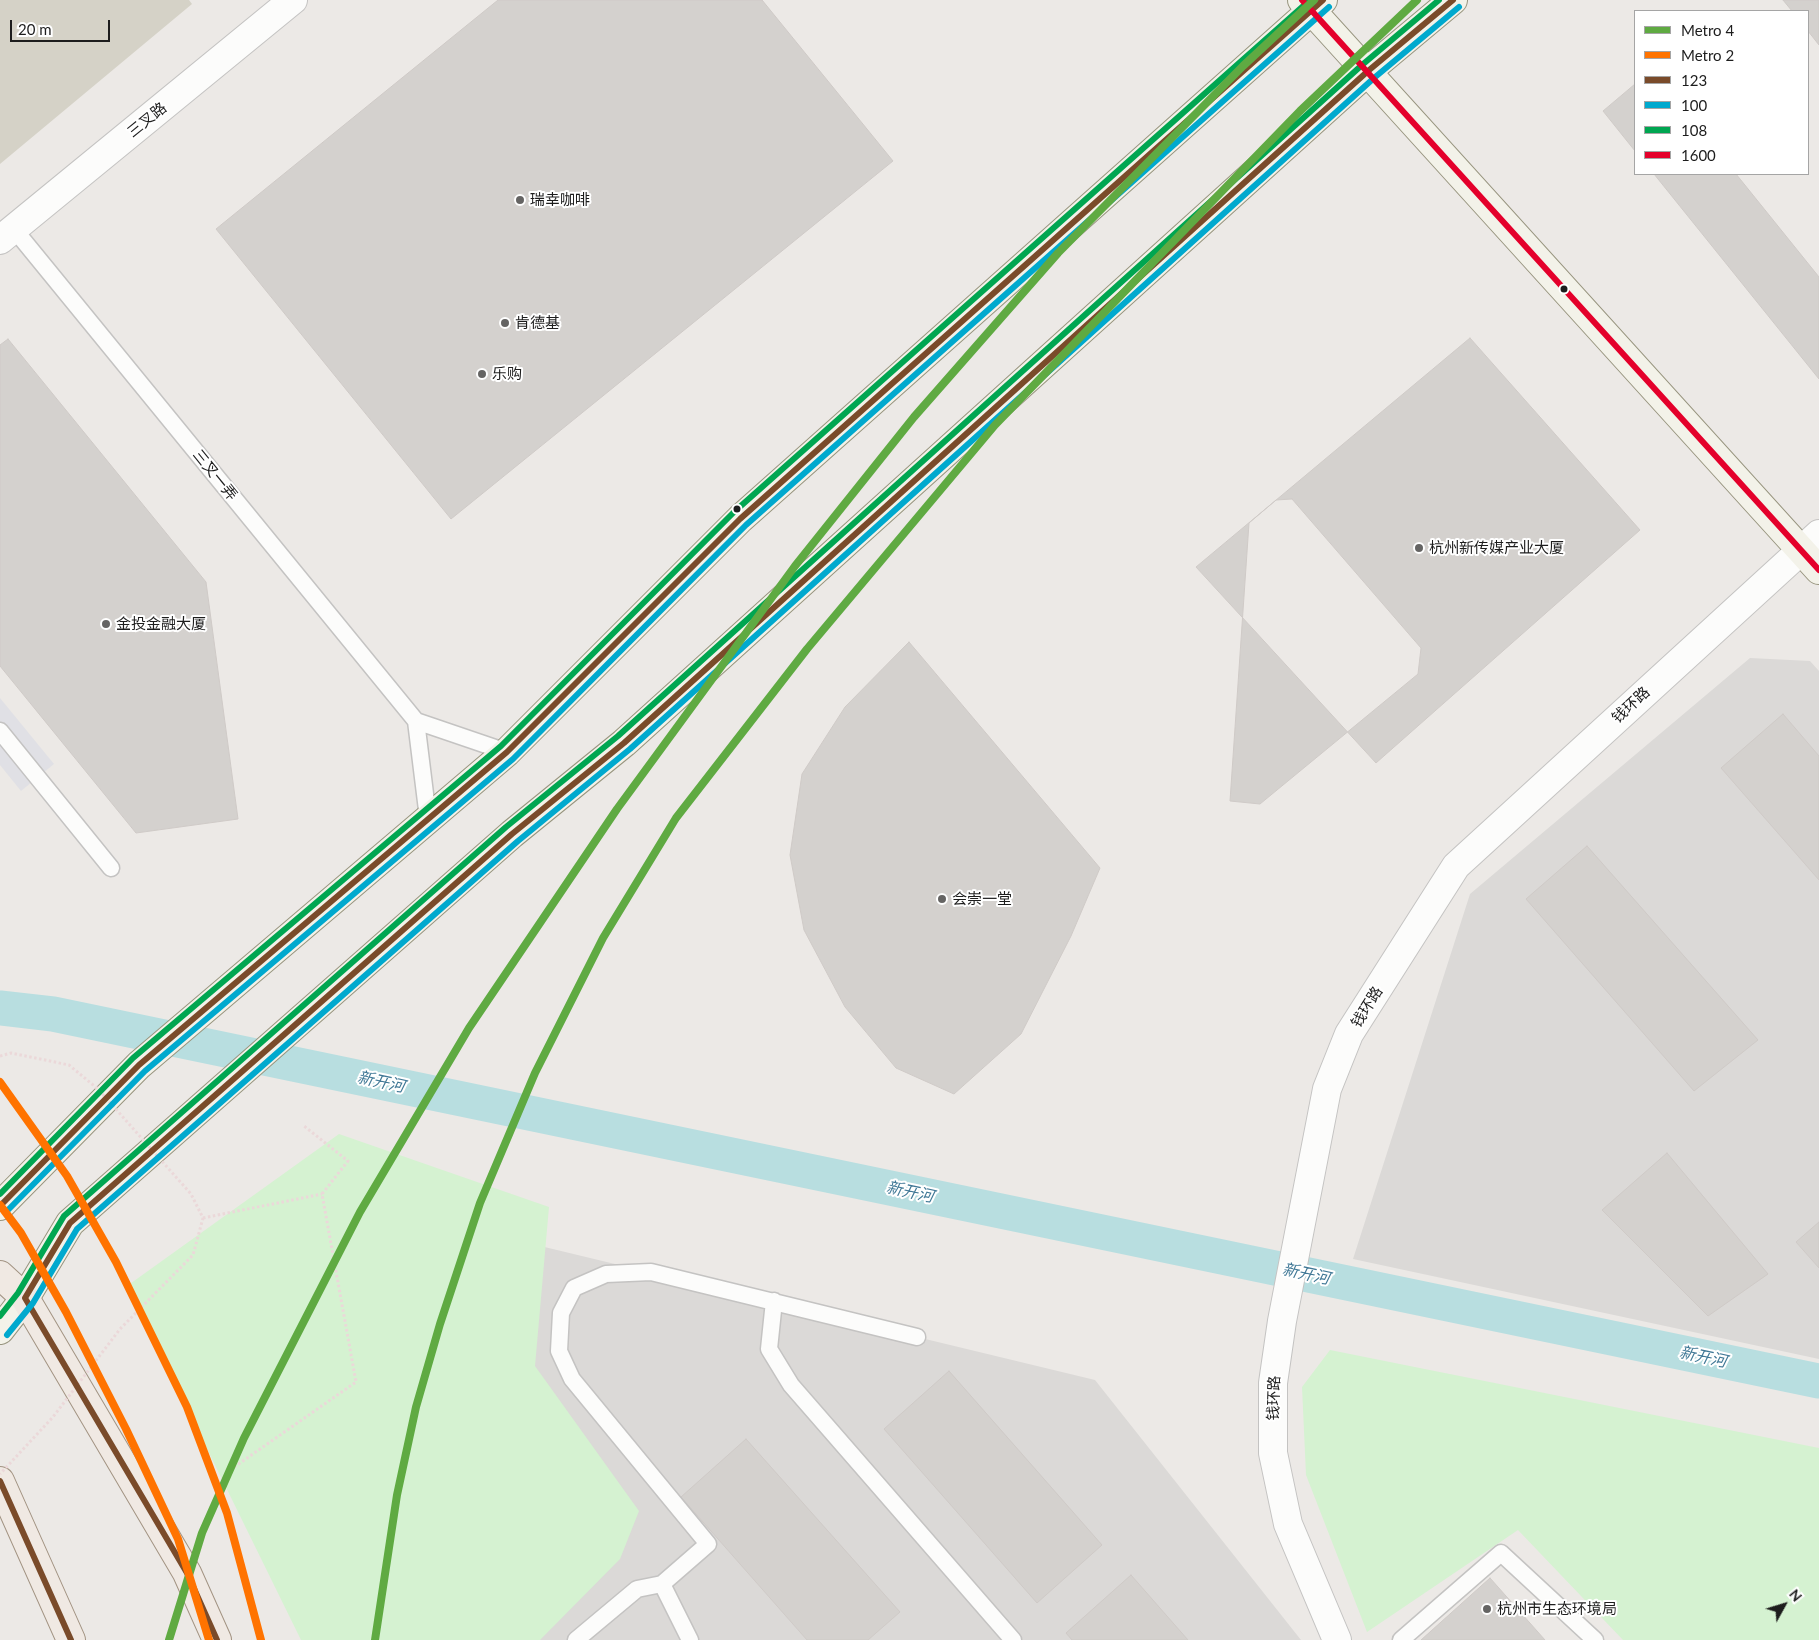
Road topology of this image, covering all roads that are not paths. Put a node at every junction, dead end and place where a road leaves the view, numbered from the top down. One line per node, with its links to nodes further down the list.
1 (293, 0): 5 (street, 三叉路)
2 (1453, 0): 4 (main road)
3 (1312, 3): 4 (main road); 10 (main road)
4 (1368, 71): 6 (main road); 15 (main road)
5 (7, 235): 8 (lane, 三叉一弄)
6 (1810, 541): 7 (main road); 26 (street, 钱环路)
7 (1819, 570)
8 (416, 721): 10 (lane); 11 (lane)
9 (0, 731): 12 (lane)
10 (507, 752): 11 (main road)
11 (428, 818): 13 (main road)
12 (111, 868)
13 (0, 1206)
14 (0, 1274): 15 (main road)
15 (25, 1298): 17 (main road); 22 (main road)
16 (774, 1302): 18 (lane); 20 (lane); 25 (lane)
17 (0, 1330)
18 (917, 1337)
19 (0, 1481): 21 (main road)
20 (662, 1584): 23 (lane); 24 (lane)
21 (71, 1640)
22 (217, 1640)
23 (576, 1640)
24 (690, 1640)
25 (1013, 1640)
26 (1337, 1640)
27 (1401, 1640): 28 (lane)
28 (1594, 1640)

